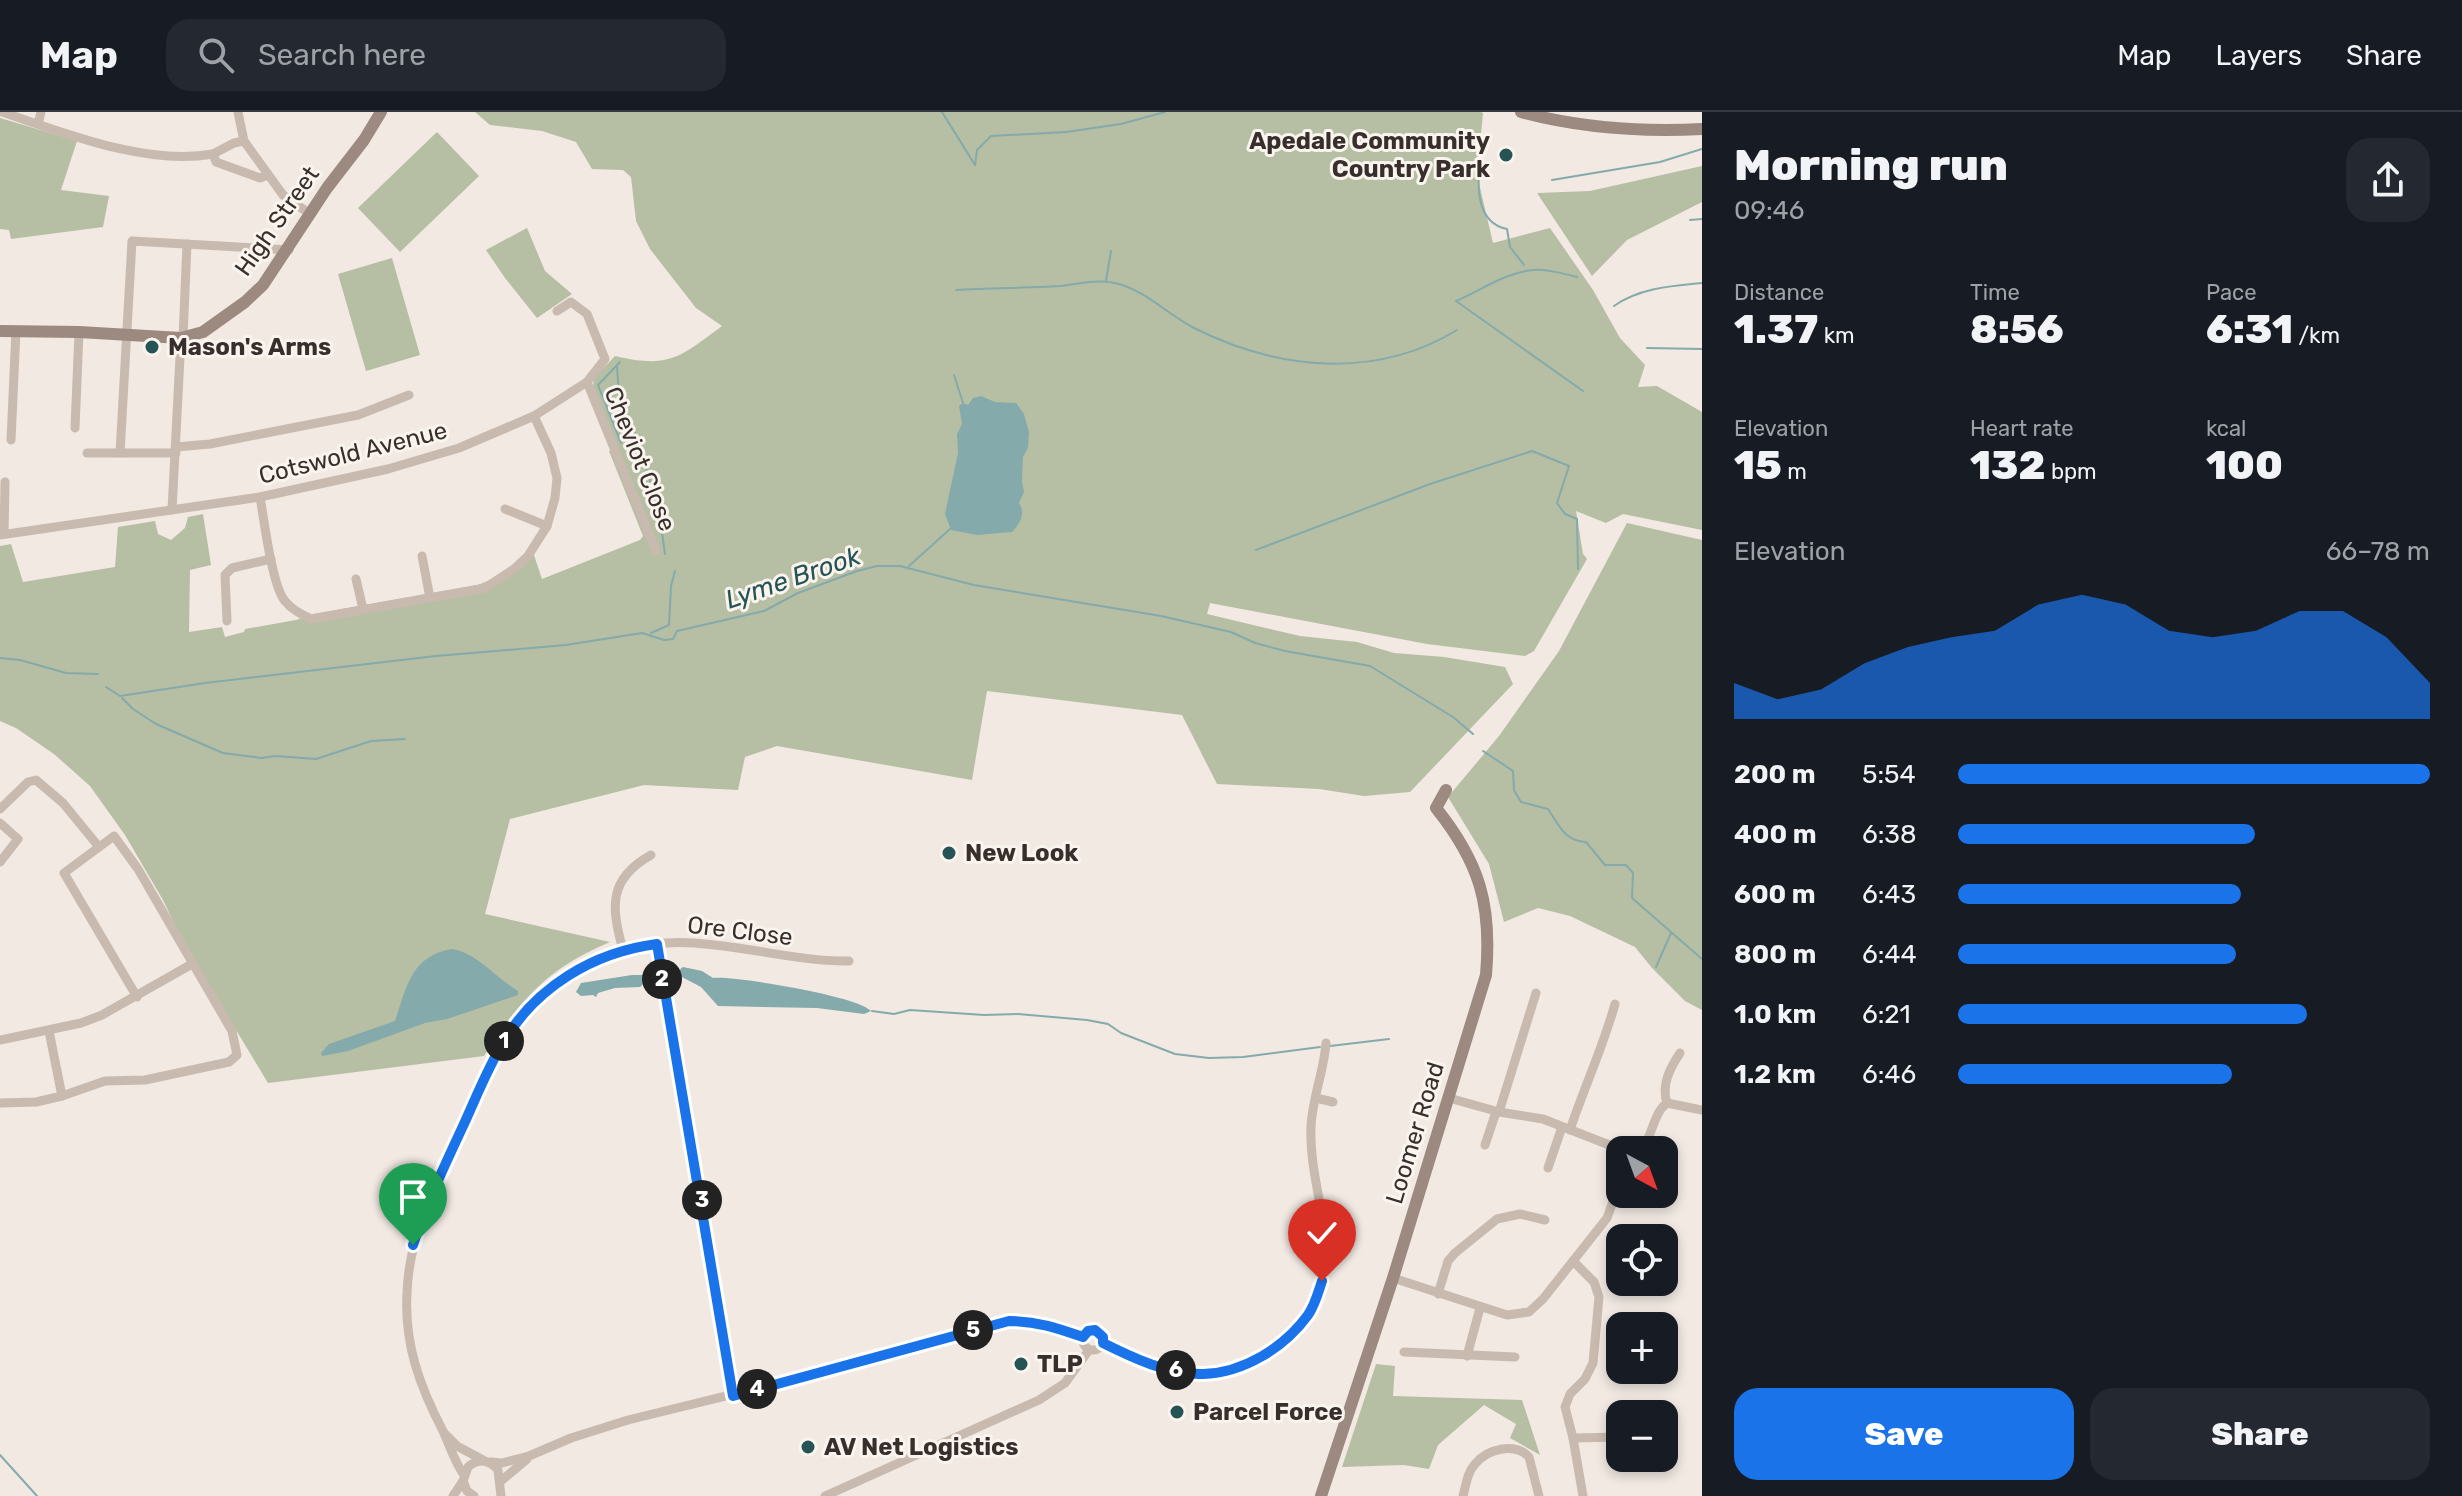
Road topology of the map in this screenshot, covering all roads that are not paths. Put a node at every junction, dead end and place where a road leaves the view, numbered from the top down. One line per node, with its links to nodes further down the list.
1 (2, 112): 6 (street)
2 (41, 112): 6 (street)
3 (238, 112): 8 (street)
4 (380, 112): 11 (street, High Street)
5 (1521, 112): 7 (street)
6 (38, 124): 9 (street)
7 (1702, 129)
8 (244, 141): 9 (street); 10 (street)
9 (213, 154): 10 (street)
10 (268, 175): 11 (street)
11 (310, 214): 13 (street, High Street)
12 (187, 244): 13 (street); 18 (street); 19 (street)
13 (289, 250): 19 (street, High Street)
14 (557, 311): 20 (street)
15 (0, 331): 16 (street, High Street)
16 (16, 331): 17 (street, High Street); 24 (street)
17 (79, 332): 18 (street, High Street); 23 (street)
18 (126, 337): 19 (street, High Street); 27 (street)
19 (182, 338): 25 (street)
20 (587, 382): 22 (street, Cotswold Avenue); 34 (street, Cheviot Close)
21 (409, 395): 25 (street)
22 (534, 416): 29 (street, Cotswold Avenue); 32 (street)
23 (75, 428)
24 (11, 440)
25 (176, 450): 27 (street); 31 (street)
26 (87, 453): 27 (street)
27 (120, 453)
28 (5, 482): 33 (street)
29 (260, 497): 31 (street, Cotswold Avenue); 36 (street)
30 (505, 509): 32 (street)
31 (172, 510): 33 (street, Cotswold Avenue)
32 (547, 526): 38 (street)
33 (2, 534)
34 (656, 551)
35 (422, 556): 38 (street)
36 (271, 559): 39 (street); 40 (street)
37 (356, 579): 39 (street)
38 (430, 598): 39 (street)
39 (363, 609)
40 (227, 621)
41 (1446, 790): 60 (street, Loomer Road)
42 (0, 809): 44 (street)
43 (0, 823): 46 (street)
44 (99, 847): 50 (street); 51 (street)
45 (651, 855): 48 (street)
46 (0, 862)
47 (657, 944): 48 (street, Ore Close); 49 (street, Ore Close); 83 (street)
48 (623, 950): 84 (street, Ore Close)
49 (849, 961)
50 (192, 964): 51 (street); 58 (street)
51 (137, 997): 54 (street)
52 (1538, 998): 65 (street)
53 (1616, 1011): 66 (street)
54 (49, 1031): 55 (street); 58 (street)
55 (0, 1040)
56 (1326, 1043): 59 (street)
57 (1680, 1059): 63 (street)
58 (62, 1096): 62 (street)
59 (1316, 1098): 61 (street); 78 (street)
60 (1449, 1098): 65 (street); 74 (street, Loomer Road)
61 (1333, 1102)
62 (0, 1103)
63 (1667, 1103): 64 (street); 67 (street)
64 (1702, 1110)
65 (1497, 1112): 66 (street); 69 (street)
66 (1566, 1129): 68 (street); 70 (street)
67 (1650, 1136)
68 (1606, 1144)
69 (1485, 1145)
70 (1548, 1168)
71 (1611, 1208): 73 (street)
72 (1545, 1220): 75 (street)
73 (1573, 1261): 76 (street); 86 (street)
74 (1393, 1278): 75 (street); 95 (street, Loomer Road)
75 (1438, 1294): 76 (street)
76 (1480, 1308): 81 (street)
77 (1083, 1337): 78 (street); 79 (street); 83 (street)
78 (1103, 1343): 79 (street)
79 (1089, 1350): 94 (street)
80 (1404, 1352): 81 (street)
81 (1467, 1356): 82 (street)
82 (1515, 1357)
83 (733, 1396): 87 (street)
84 (443, 1433): 88 (street, Ore Close); 89 (street, Ore Close)
85 (1606, 1437): 86 (street)
86 (1573, 1438): 98 (street)
87 (529, 1456): 88 (street); 90 (street)
88 (488, 1462): 89 (street); 90 (street)
89 (464, 1478): 91 (street); 92 (street, Ore Close)
90 (501, 1488): 93 (street)
91 (453, 1496)
92 (474, 1496)
93 (490, 1496)
94 (825, 1496)
95 (1321, 1496)
96 (1463, 1496): 97 (street)
97 (1539, 1496)
98 (1583, 1496)

